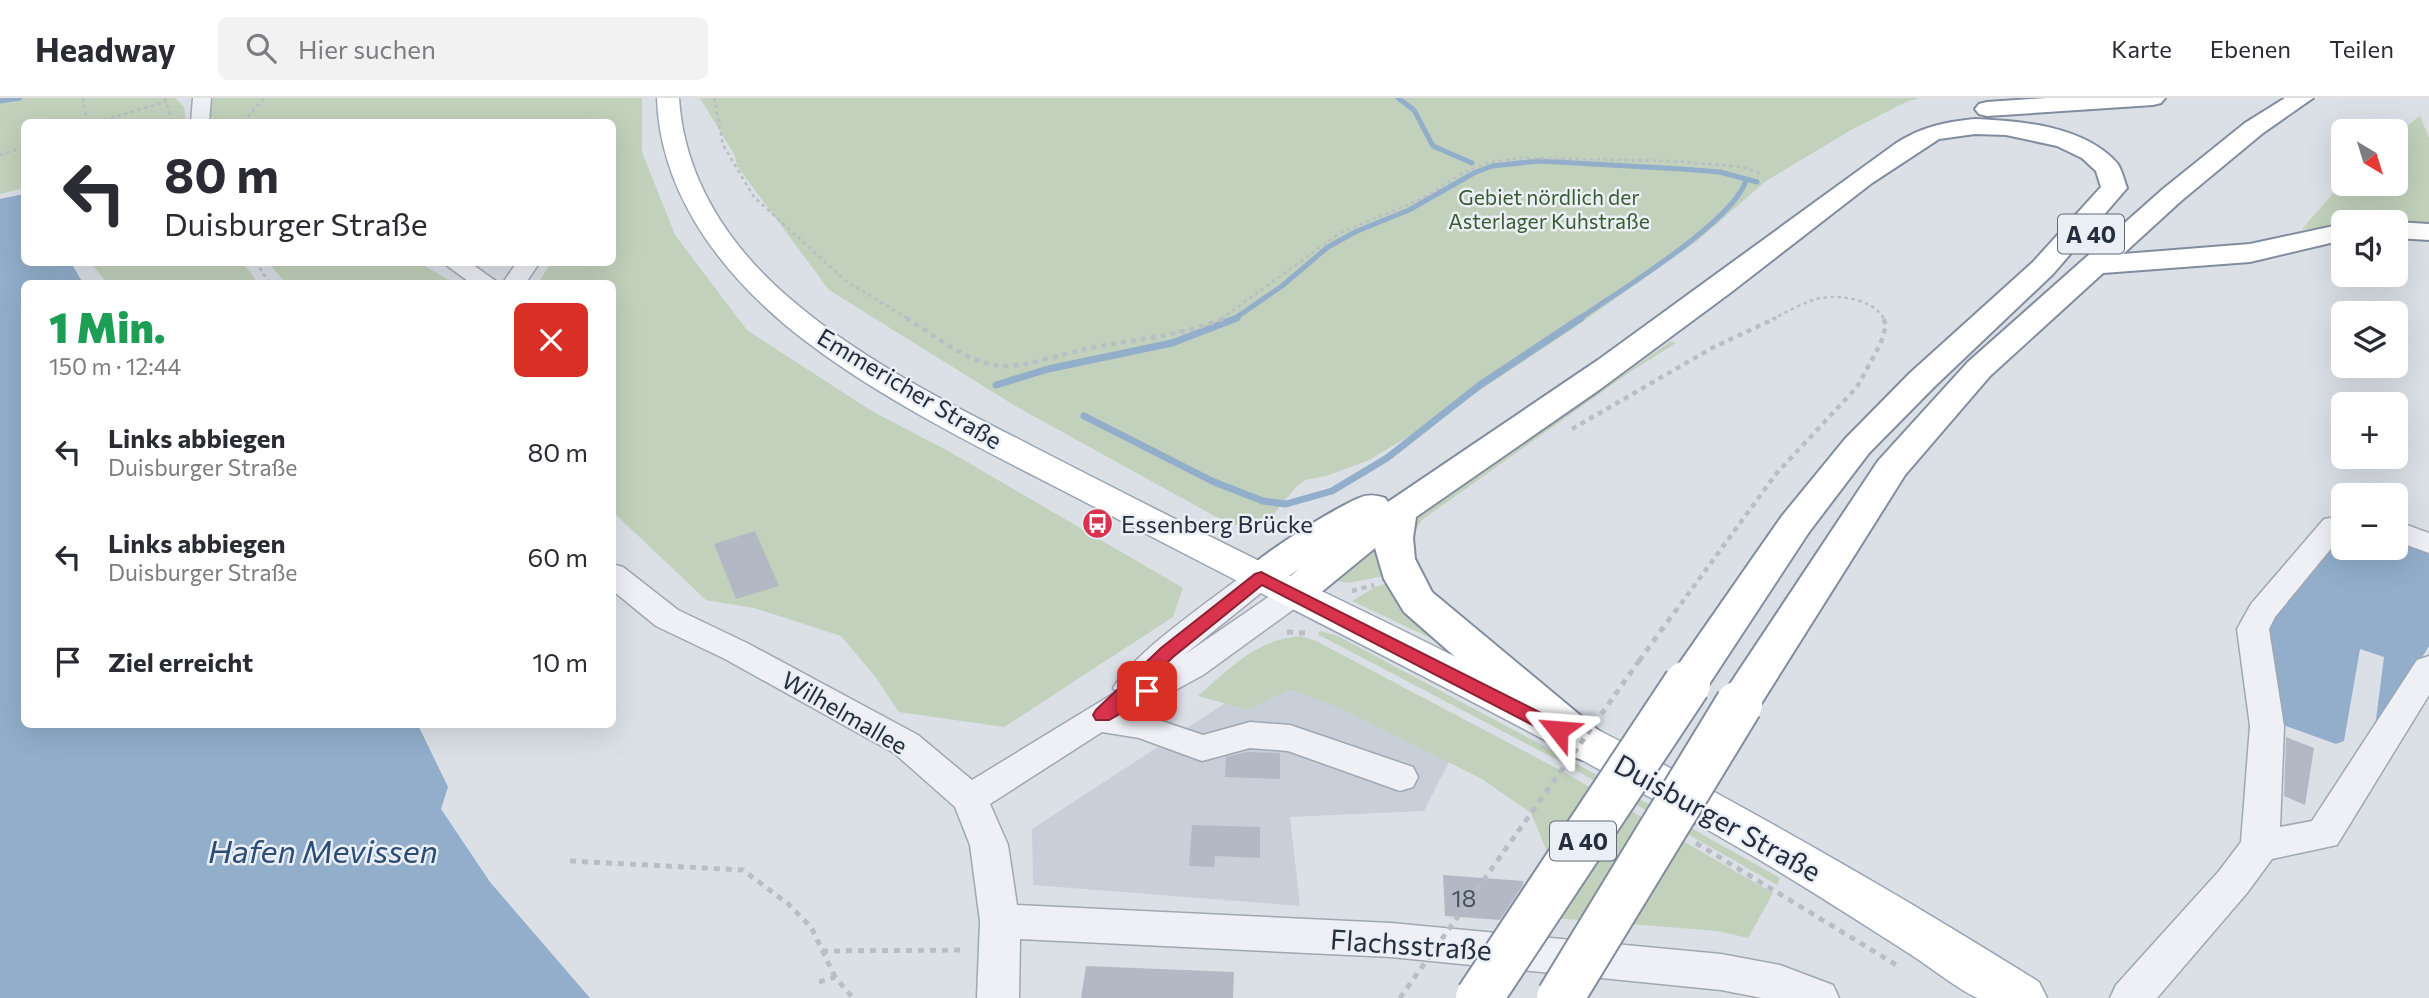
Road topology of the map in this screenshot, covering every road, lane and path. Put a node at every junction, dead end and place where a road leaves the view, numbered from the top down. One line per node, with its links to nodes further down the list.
1 (83, 98): 10 (path)
2 (202, 98): 13 (street)
3 (264, 98): 14 (path)
4 (668, 98): 32 (main road, Emmericher Straße)
5 (714, 98): 17 (path)
6 (2153, 98): 32 (highway)
7 (2266, 98): 24 (highway, A 40)
8 (2301, 98): 21 (highway, A 40)
9 (165, 100): 11 (path); 12 (path)
10 (86, 119)
11 (106, 119)
12 (171, 119)
13 (200, 119)
14 (246, 119)
15 (21, 149): 16 (path)
16 (0, 155)
17 (1763, 174)
18 (2408, 231): 19 (highway)
19 (2429, 232)
20 (2331, 235): 21 (highway)
21 (2092, 264): 50 (highway, A 40, bridge)
22 (460, 266): 23 (street)
23 (482, 280)
24 (1922, 380): 26 (highway); 49 (highway, A 40, bridge)
25 (1567, 432): 48 (path, bridge)
26 (1398, 512): 31 (highway); 32 (highway)
27 (2331, 530): 39 (street)
28 (2408, 535): 29 (street)
29 (2429, 544)
30 (616, 577): 38 (street, Wilhelmallee)
31 (1400, 577): 33 (path); 36 (highway)
32 (1277, 586): 35 (street); 36 (main road, Duisburger Straße)
33 (1353, 591)
34 (2429, 668): 39 (street)
35 (1102, 715): 37 (street); 38 (street)
36 (1583, 743): 52 (main road, Duisburger Straße)
37 (1400, 777)
38 (970, 799): 41 (street, Wilhelmallee)
39 (2260, 846): 53 (street)
40 (570, 860): 42 (path)
41 (1000, 921): 47 (street, Wilhelmallee); 51 (street, Flachsstraße)
42 (822, 951): 43 (path); 44 (path)
43 (934, 952)
44 (835, 976): 45 (path); 46 (path)
45 (819, 982)
46 (853, 998)
47 (998, 998)
48 (1400, 998)
49 (1479, 998)
50 (1560, 998)
51 (1818, 998)
52 (2021, 998)
53 (2131, 998)

